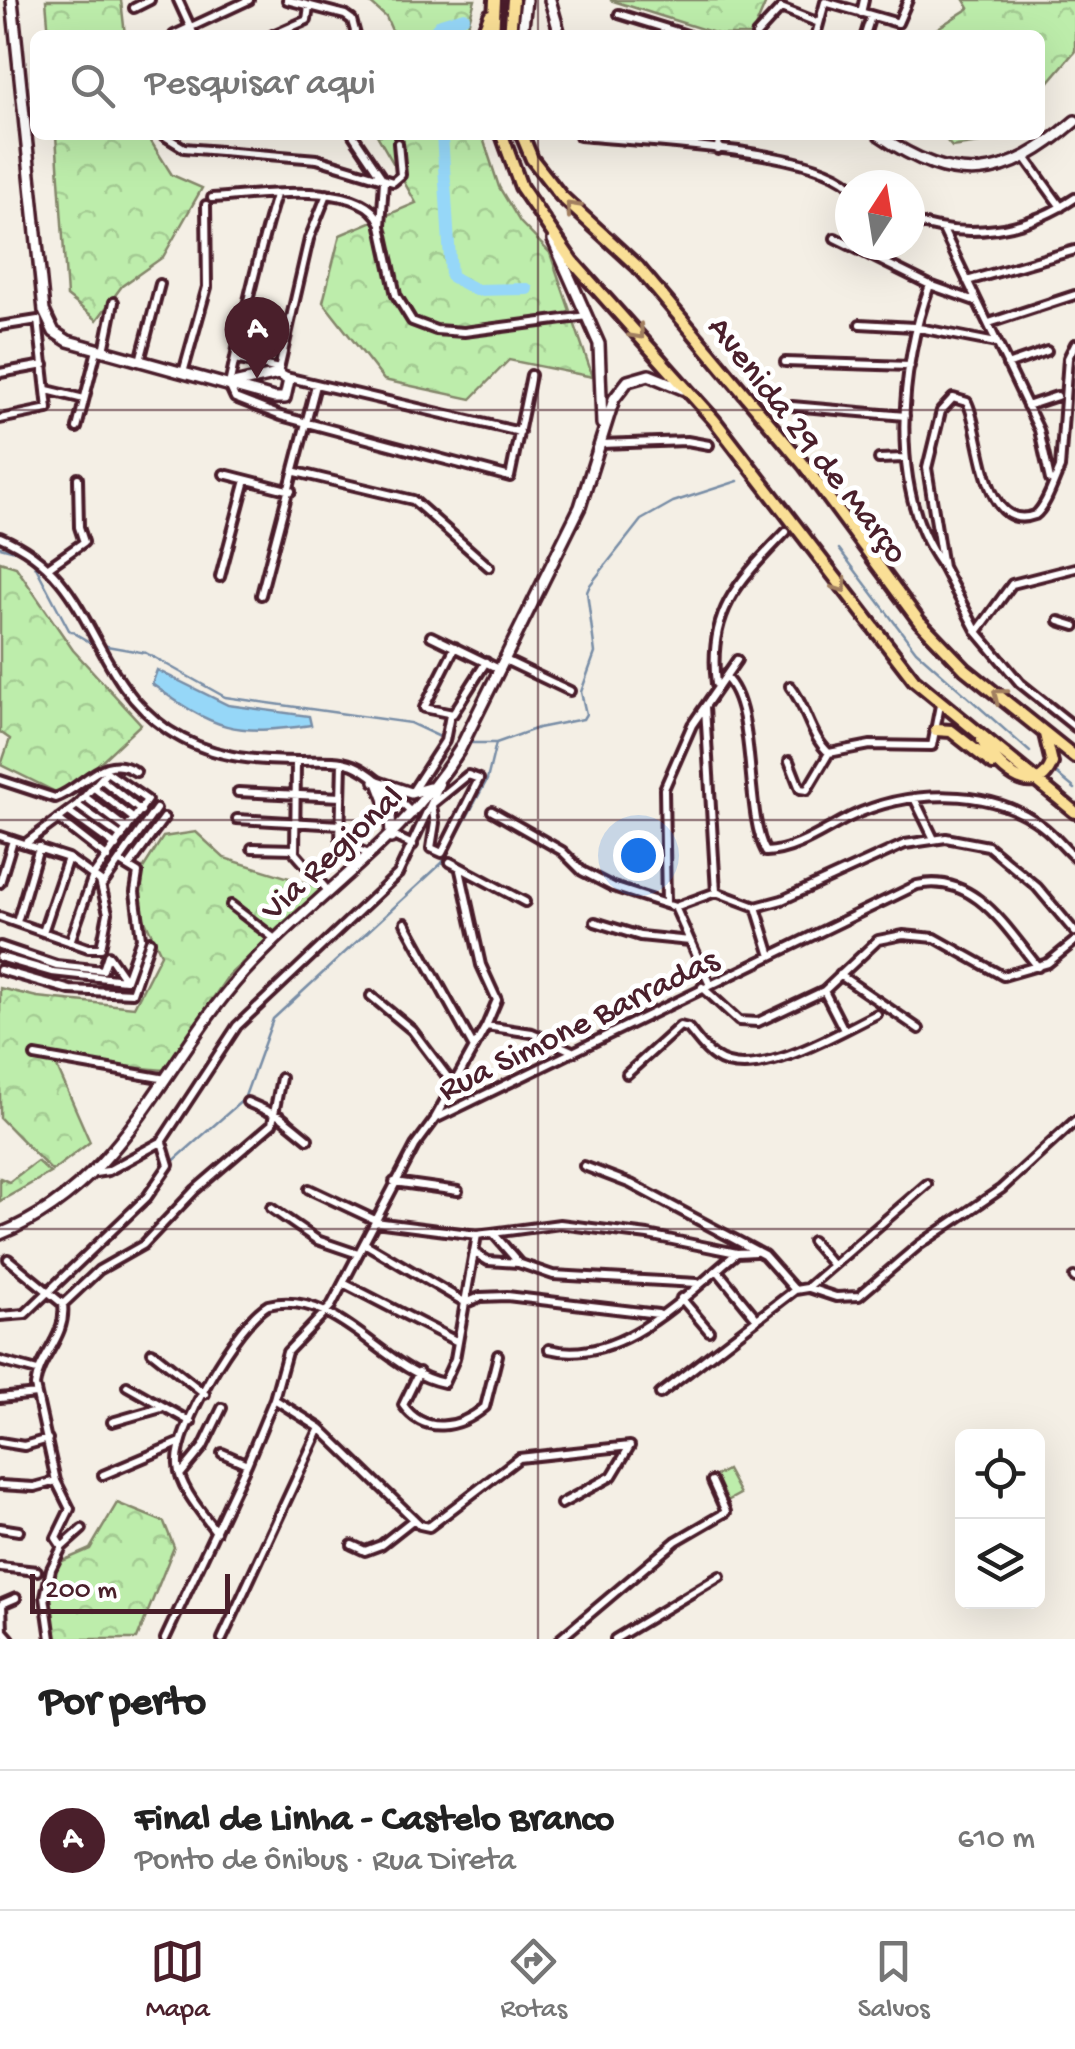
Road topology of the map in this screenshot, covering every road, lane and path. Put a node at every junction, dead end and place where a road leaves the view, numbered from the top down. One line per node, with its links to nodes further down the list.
1 (12, 0): 66 (main road)
2 (150, 0): 14 (street)
3 (178, 0): 20 (street)
4 (249, 0): 21 (street)
5 (288, 0): 13 (street)
6 (513, 0): 26 (main road)
7 (526, 0): 27 (main road)
8 (550, 0): 28 (main road)
9 (864, 0): 15 (street)
10 (908, 0): 17 (street)
11 (825, 1): 15 (street); 19 (street)
12 (495, 2): 24 (main road); 25 (main road)
13 (309, 6): 22 (street); 23 (street)
14 (134, 8)
15 (861, 13): 17 (street)
16 (619, 14): 18 (street)
17 (870, 16): 33 (street)
18 (640, 22): 29 (street); 30 (street)
19 (820, 23): 31 (street); 32 (street)
20 (192, 30)
21 (194, 30)
22 (284, 30)
23 (355, 30)
24 (484, 30)
25 (493, 30)
26 (510, 30)
27 (523, 30)
28 (559, 30)
29 (637, 30)
30 (661, 30)
31 (761, 30)
32 (818, 30)
33 (866, 30)
34 (1075, 121): 44 (main road)
35 (171, 140): 46 (street)
36 (356, 140): 46 (street)
37 (504, 140): 53 (main road, Via Regional)
38 (524, 140): 131 (main road, Avenida 29 de Março, one-way to 38)
39 (619, 140): 43 (street)
40 (719, 140): 43 (street)
41 (887, 140): 44 (main road)
42 (398, 143): 46 (street)
43 (718, 150): 45 (street)
44 (1026, 160): 52 (street)
45 (835, 174)
46 (384, 181): 55 (street)
47 (327, 194): 48 (street); 55 (street); 83 (street)
48 (276, 195): 49 (street); 75 (street)
49 (212, 198)
50 (1075, 198): 52 (street)
51 (206, 206): 82 (street)
52 (1061, 208): 56 (street)
53 (546, 224): 65 (main road, Via Regional); 90 (main road, Avenida 29 de Março, one-way to 90)
54 (925, 225): 56 (street)
55 (381, 226): 65 (street)
56 (944, 232): 59 (street)
57 (1075, 250): 59 (street)
58 (879, 260): 61 (street)
59 (968, 281): 64 (street)
60 (160, 284): 76 (street)
61 (930, 286): 64 (street); 70 (street)
62 (1075, 296): 67 (street)
63 (114, 302): 73 (street)
64 (977, 302): 67 (street)
65 (588, 316): 98 (main road, Via Regional)
66 (42, 319): 69 (street); 73 (main road); 78 (street)
67 (988, 323): 71 (street)
68 (860, 324): 70 (street)
69 (0, 326)
70 (914, 327): 71 (street); 79 (street)
71 (998, 344): 80 (street)
72 (1075, 344): 106 (street)
73 (101, 351): 76 (main road); 89 (street)
74 (1048, 351): 80 (street)
75 (235, 358): 83 (street); 86 (street)
76 (140, 362): 82 (main road)
77 (785, 362): 79 (street)
78 (44, 365): 81 (street); 87 (street)
79 (910, 366): 93 (street)
80 (1006, 366): 92 (street)
81 (0, 372)
82 (183, 373): 86 (main road)
83 (280, 373): 85 (street); 86 (main road); 86 (main road)
84 (530, 375): 97 (street)
85 (316, 384): 95 (street); 97 (street)
86 (229, 385): 95 (street)
87 (47, 390): 89 (street); 94 (street)
88 (1056, 396): 92 (street)
89 (84, 399): 96 (street)
90 (697, 399): 98 (main road, Via Regional); 128 (main road, Avenida 29 de Março, one-way to 128)
91 (792, 406): 93 (street)
92 (1027, 406): 106 (street)
93 (905, 416): 100 (street)
94 (0, 420)
95 (307, 423): 97 (street); 102 (street)
96 (76, 428)
97 (520, 432)
98 (601, 440): 99 (street); 123 (main road, Via Regional)
99 (710, 445)
100 (904, 458): 101 (street); 112 (street)
101 (879, 459)
102 (296, 472): 107 (street); 111 (street)
103 (224, 474): 105 (street)
104 (78, 478): 110 (street)
105 (246, 480): 107 (street); 114 (street)
106 (1050, 481): 112 (street)
107 (291, 491): 115 (street)
108 (786, 532): 125 (street)
109 (0, 537): 110 (street)
110 (50, 566): 137 (street)
111 (489, 567)
112 (943, 567): 118 (street)
113 (1075, 568): 118 (street)
114 (220, 577)
115 (261, 596)
116 (1059, 621): 117 (street)
117 (1075, 626)
118 (978, 632): 132 (street)
119 (431, 636): 120 (street)
120 (455, 648): 122 (street); 130 (street)
121 (737, 660): 124 (street)
122 (486, 662): 123 (street); 130 (street)
123 (503, 665): 127 (street); 142 (main road, Via Regional)
124 (725, 676): 125 (street); 153 (street)
125 (716, 686): 129 (street)
126 (790, 686): 135 (street)
127 (570, 691)
128 (940, 705): 133 (street); 134 (main road, Avenida 29 de Março)
129 (705, 707): 191 (street); 193 (street)
130 (450, 715): 149 (street)
131 (1036, 724): 136 (main road, Avenida 29 de Março); 145 (main road)
132 (1075, 727)
133 (936, 730): 135 (street); 140 (main road)
134 (979, 735): 140 (main road); 145 (main road, Avenida 29 de Março)
135 (830, 753): 138 (street)
136 (1075, 757)
137 (296, 761): 139 (street); 150 (street)
138 (789, 761)
139 (342, 762): 146 (street); 152 (street)
140 (997, 766): 145 (main road)
141 (136, 772): 143 (street)
142 (442, 779): 149 (main road); 155 (street); 161 (main road, Via Regional)
143 (0, 780)
144 (102, 780): 147 (street); 157 (street); 157 (street)
145 (1036, 780): 160 (main road, Avenida 29 de Março)
146 (380, 786): 149 (main road); 161 (street); 170 (main road)
147 (94, 788): 151 (street); 164 (street)
148 (238, 792): 150 (street)
149 (411, 793)
150 (296, 795): 152 (street); 166 (street)
151 (85, 797): 154 (street); 168 (street)
152 (341, 797): 167 (street)
153 (914, 798): 171 (street); 182 (street)
154 (78, 805): 159 (street); 168 (street)
155 (430, 806): 155 (street); 174 (street)
156 (156, 809): 183 (street)
157 (141, 811): 164 (street)
158 (492, 811): 193 (street)
159 (69, 812): 163 (street); 175 (street)
160 (1075, 812)
161 (411, 816): 170 (main road, Via Regional)
162 (164, 818): 185 (street)
163 (58, 819): 173 (street); 181 (street)
164 (134, 819): 168 (street)
165 (237, 819): 166 (street)
166 (295, 822): 167 (street); 178 (street)
167 (340, 825): 179 (street)
168 (125, 833): 175 (street)
169 (0, 836): 172 (street)
170 (392, 837): 174 (street); 179 (main road, Via Regional)
171 (933, 838): 195 (street); 202 (street)
172 (13, 840): 173 (street); 188 (street)
173 (26, 843): 176 (street)
174 (413, 844): 236 (street)
175 (116, 846): 181 (street)
176 (39, 847): 180 (street); 198 (street)
177 (252, 848): 178 (street)
178 (295, 851): 190 (street)
179 (372, 855): 190 (main road, Via Regional)
180 (68, 858): 187 (street); 201 (street)
181 (108, 858): 187 (street)
182 (1075, 858)
183 (120, 862): 185 (street); 189 (street)
184 (450, 862): 186 (street)
185 (129, 866): 215 (street)
186 (460, 870): 192 (street); 221 (street)
187 (93, 876): 189 (street); 207 (street)
188 (0, 883)
189 (103, 884): 209 (street)
190 (330, 892): 203 (main road, Via Regional)
191 (716, 892): 195 (street); 196 (street)
192 (526, 902)
193 (666, 904): 196 (street)
194 (231, 905): 203 (street)
195 (756, 907): 210 (street)
196 (675, 908): 205 (street)
197 (0, 917): 198 (street)
198 (18, 922): 201 (street)
199 (595, 922): 205 (street)
200 (405, 923): 224 (street)
201 (43, 932): 207 (street)
202 (1075, 932)
203 (276, 940): 229 (main road, Via Regional)
204 (150, 941): 217 (street)
205 (690, 941): 216 (street)
206 (1075, 941): 212 (street)
207 (70, 942): 209 (street)
208 (0, 946): 209 (street)
209 (104, 951): 215 (street)
210 (771, 956): 212 (street, Rua Simone Barradas); 216 (street, Rua Simone Barradas)
211 (0, 957): 215 (street)
212 (1038, 967): 214 (street)
213 (0, 970): 217 (street)
214 (840, 976): 218 (street); 222 (street)
215 (126, 980): 217 (street)
216 (706, 985): 218 (street); 225 (street, Rua Simone Barradas)
217 (136, 986)
218 (824, 991): 223 (street)
219 (371, 996): 230 (street)
220 (877, 1014): 223 (street)
221 (486, 1026): 224 (street); 225 (street)
222 (919, 1029)
223 (844, 1030): 227 (street)
224 (474, 1048): 230 (street)
225 (572, 1051): 233 (street, Rua Simone Barradas)
226 (35, 1056): 229 (street)
227 (628, 1074)
228 (280, 1078): 232 (street)
229 (168, 1079): 238 (main road, Via Regional)
230 (452, 1083): 233 (street)
231 (247, 1102): 232 (street)
232 (276, 1114): 235 (street); 265 (street)
233 (435, 1120): 239 (street, Rua Simone Barradas)
234 (1075, 1121): 260 (street)
235 (308, 1139)
236 (162, 1142): 238 (street); 261 (street)
237 (584, 1166): 250 (street)
238 (95, 1172): 245 (main road, Via Regional)
239 (394, 1182): 242 (street); 244 (street, Rua Simone Barradas)
240 (927, 1184): 256 (street)
241 (309, 1189): 244 (street)
242 (458, 1191)
243 (271, 1208): 253 (street)
244 (374, 1221): 246 (street); 249 (street, Rua Simone Barradas)
245 (0, 1234)
246 (477, 1234): 247 (street); 251 (street)
247 (494, 1234): 252 (street); 255 (street)
248 (812, 1242): 256 (street)
249 (364, 1243): 253 (street, Rua Simone Barradas); 264 (street)
250 (756, 1252): 252 (street); 262 (street)
251 (475, 1253): 255 (street); 264 (street)
252 (738, 1253): 257 (street)
253 (358, 1254): 259 (street, Rua Simone Barradas)
254 (8, 1259): 261 (street)
255 (518, 1263): 258 (street)
256 (831, 1264): 260 (street)
257 (717, 1270): 258 (street); 269 (street)
258 (698, 1283): 263 (street)
259 (345, 1284): 266 (street, Rua Simone Barradas); 271 (street)
260 (808, 1288): 262 (street)
261 (50, 1290): 265 (street); 268 (street)
262 (795, 1290): 269 (street)
263 (681, 1298): 267 (street); 270 (street)
264 (466, 1303): 267 (street); 271 (street)
265 (63, 1304): 276 (street)
266 (326, 1314): 277 (street); 280 (street); 283 (street, Rua Simone Barradas)
267 (660, 1314): 272 (street)
268 (0, 1316)
269 (758, 1319): 281 (street)
270 (709, 1331)
271 (456, 1341): 277 (street)
272 (548, 1349)
273 (152, 1352): 280 (street)
274 (498, 1355): 277 (street)
275 (0, 1361): 276 (street)
276 (38, 1371): 279 (street)
277 (419, 1372)
278 (127, 1386): 284 (street)
279 (36, 1394): 282 (street); 289 (street)
280 (204, 1394): 287 (street)
281 (660, 1394)
282 (0, 1398)
283 (274, 1399): 288 (street); 293 (street, Rua Simone Barradas)
284 (162, 1408): 286 (street); 287 (street)
285 (222, 1408): 295 (street)
286 (112, 1422)
287 (190, 1422): 291 (street)
288 (320, 1428): 300 (street); 315 (street)
289 (48, 1439): 290 (street); 296 (street)
290 (0, 1442)
291 (181, 1442): 294 (street); 295 (street)
292 (222, 1454): 293 (street)
293 (247, 1464): 304 (street, Rua Simone Barradas)
294 (104, 1475)
295 (180, 1476): 304 (street)
296 (56, 1481): 298 (street); 306 (street)
297 (712, 1481): 316 (street)
298 (0, 1486)
299 (561, 1504): 300 (street)
300 (414, 1520): 305 (street)
301 (0, 1528): 303 (street)
302 (82, 1529): 306 (street)
303 (18, 1531)
304 (216, 1532): 314 (street, Rua Simone Barradas)
305 (352, 1545)
306 (62, 1546): 313 (street)
307 (0, 1567): 308 (street)
308 (38, 1571)
309 (720, 1576): 311 (street)
310 (16, 1598): 312 (street)
311 (628, 1636): 317 (street)
312 (10, 1639)
313 (50, 1639)
314 (164, 1639)
315 (222, 1639)
316 (560, 1639)
317 (615, 1639)

